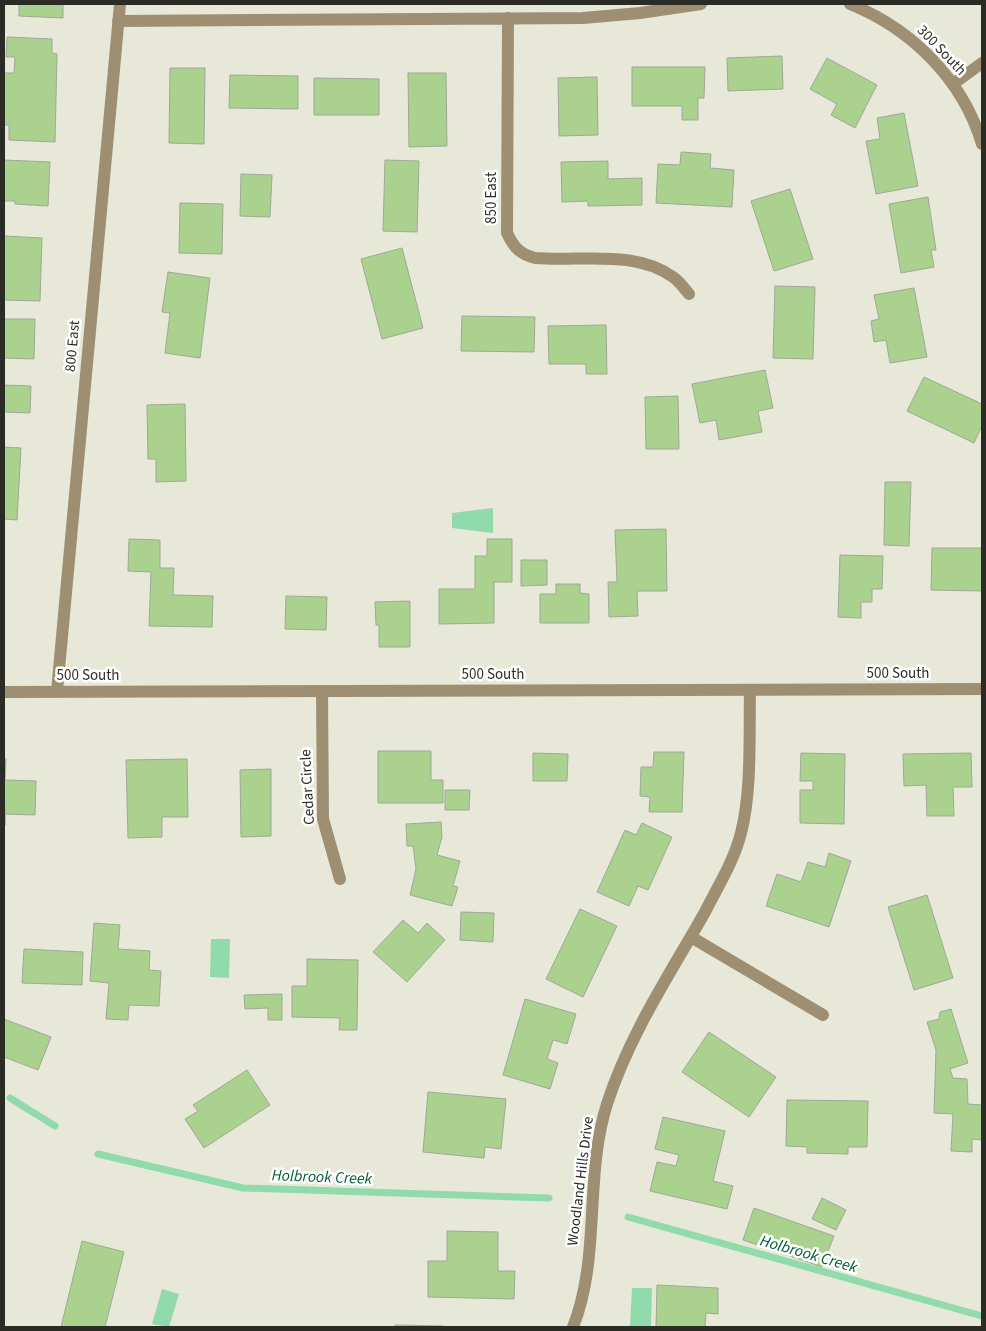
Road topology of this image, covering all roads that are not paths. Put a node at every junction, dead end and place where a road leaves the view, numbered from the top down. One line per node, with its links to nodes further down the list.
1 (120, 4): 5 (street, 800 East)
2 (701, 4): 4 (street)
3 (850, 4): 7 (street, 300 South)
4 (508, 18): 5 (street); 9 (street, 850 East)
5 (118, 21): 14 (street, 800 East)
6 (982, 63): 7 (street)
7 (954, 84): 8 (street, 300 South)
8 (982, 144)
9 (689, 294)
10 (982, 689): 11 (street, 500 South)
11 (750, 690): 12 (street, 500 South); 16 (street, Woodland Hills Drive)
12 (322, 691): 14 (street, 500 South); 15 (street, Cedar Circle)
13 (4, 692): 14 (street, 500 South)
14 (57, 692)
15 (340, 880)
16 (691, 937): 17 (street); 18 (street, Woodland Hills Drive)
17 (823, 1015)
18 (573, 1327)

